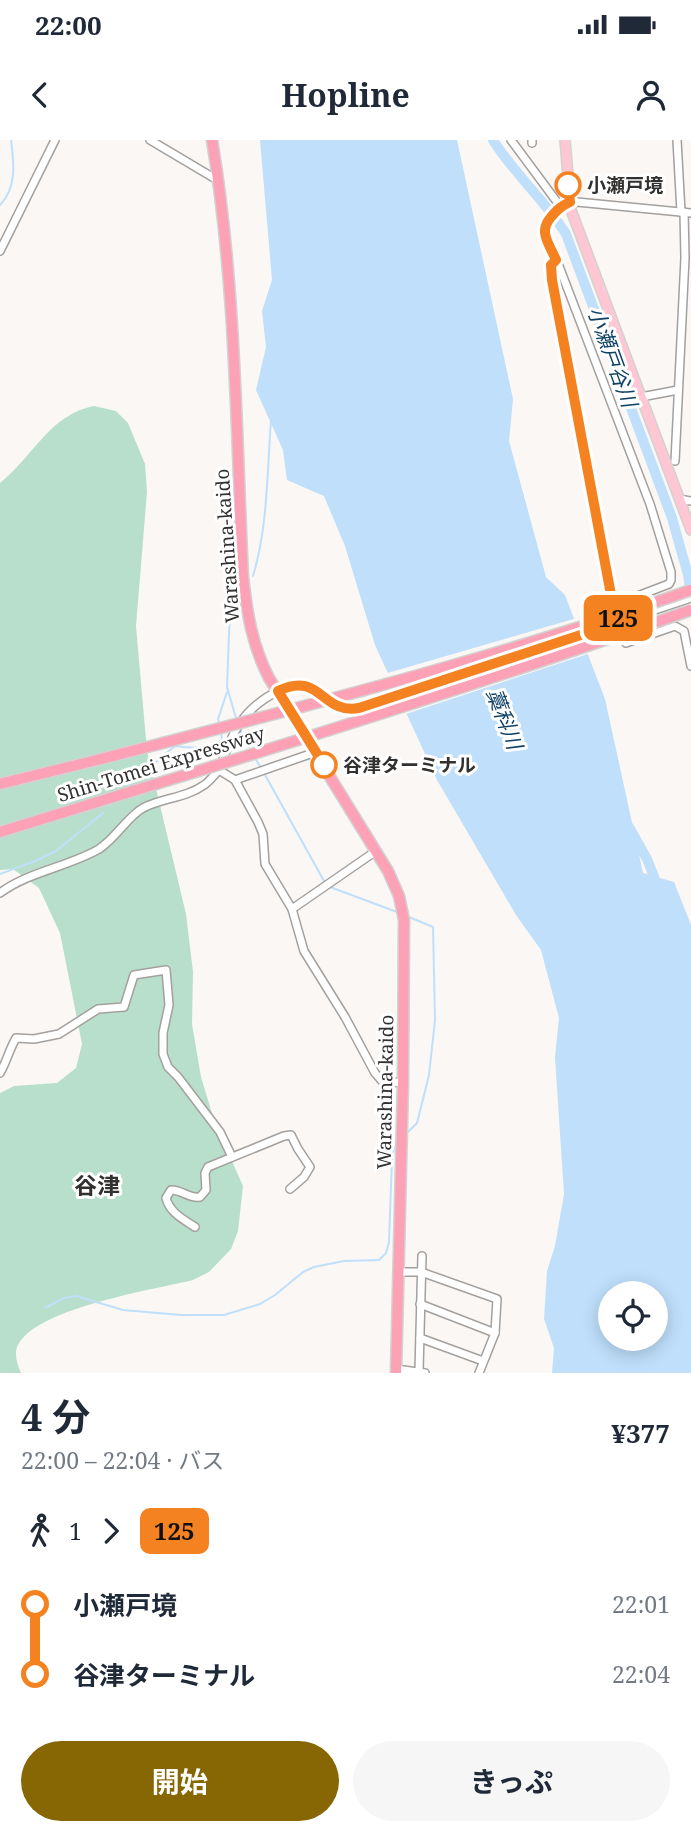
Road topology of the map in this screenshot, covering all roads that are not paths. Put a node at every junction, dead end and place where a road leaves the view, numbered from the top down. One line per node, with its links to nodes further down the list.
1 (55, 140): 10 (street)
2 (150, 140): 7 (street)
3 (212, 140): 7 (highway, Warashina-kaido)
4 (511, 140): 8 (street)
5 (565, 140): 8 (main road)
6 (677, 140): 9 (street)
7 (219, 181): 24 (highway, Warashina-kaido)
8 (565, 204): 9 (street); 11 (street); 13 (main road)
9 (685, 212): 12 (street)
10 (0, 251)
11 (556, 260): 20 (street); 20 (street)
12 (678, 390): 13 (street); 14 (street)
13 (641, 397): 15 (main road)
14 (675, 461)
15 (680, 499): 16 (street); 17 (main road)
16 (691, 501)
17 (691, 530)
18 (691, 590): 28 (highway, Shin-Tomei Expressway, bridge)
19 (691, 598): 22 (street)
20 (614, 605): 22 (street)
21 (691, 610): 29 (highway, Shin-Tomei Expressway, bridge)
22 (620, 622): 23 (street); 24 (street)
23 (691, 666)
24 (278, 691): 25 (highway, Warashina-kaido); 26 (street)
25 (316, 752): 27 (street); 30 (highway, Warashina-kaido)
26 (219, 770): 27 (street); 31 (street)
27 (235, 780): 32 (street)
28 (0, 784)
29 (0, 832)
30 (376, 851): 32 (street); 34 (highway, Warashina-kaido)
31 (0, 893)
32 (292, 909): 34 (street)
33 (0, 1073): 35 (street)
34 (403, 1083): 39 (highway, Warashina-kaido)
35 (232, 1157): 36 (street); 37 (street)
36 (290, 1189)
37 (195, 1227)
38 (422, 1256): 40 (street)
39 (398, 1272): 40 (street); 45 (highway, Warashina-kaido)
40 (421, 1272): 41 (street); 42 (street)
41 (420, 1304): 42 (street); 43 (street)
42 (495, 1333): 44 (street)
43 (420, 1338): 44 (street); 46 (street)
44 (483, 1361): 47 (street)
45 (396, 1371): 46 (street)
46 (422, 1372)
47 (479, 1373)

